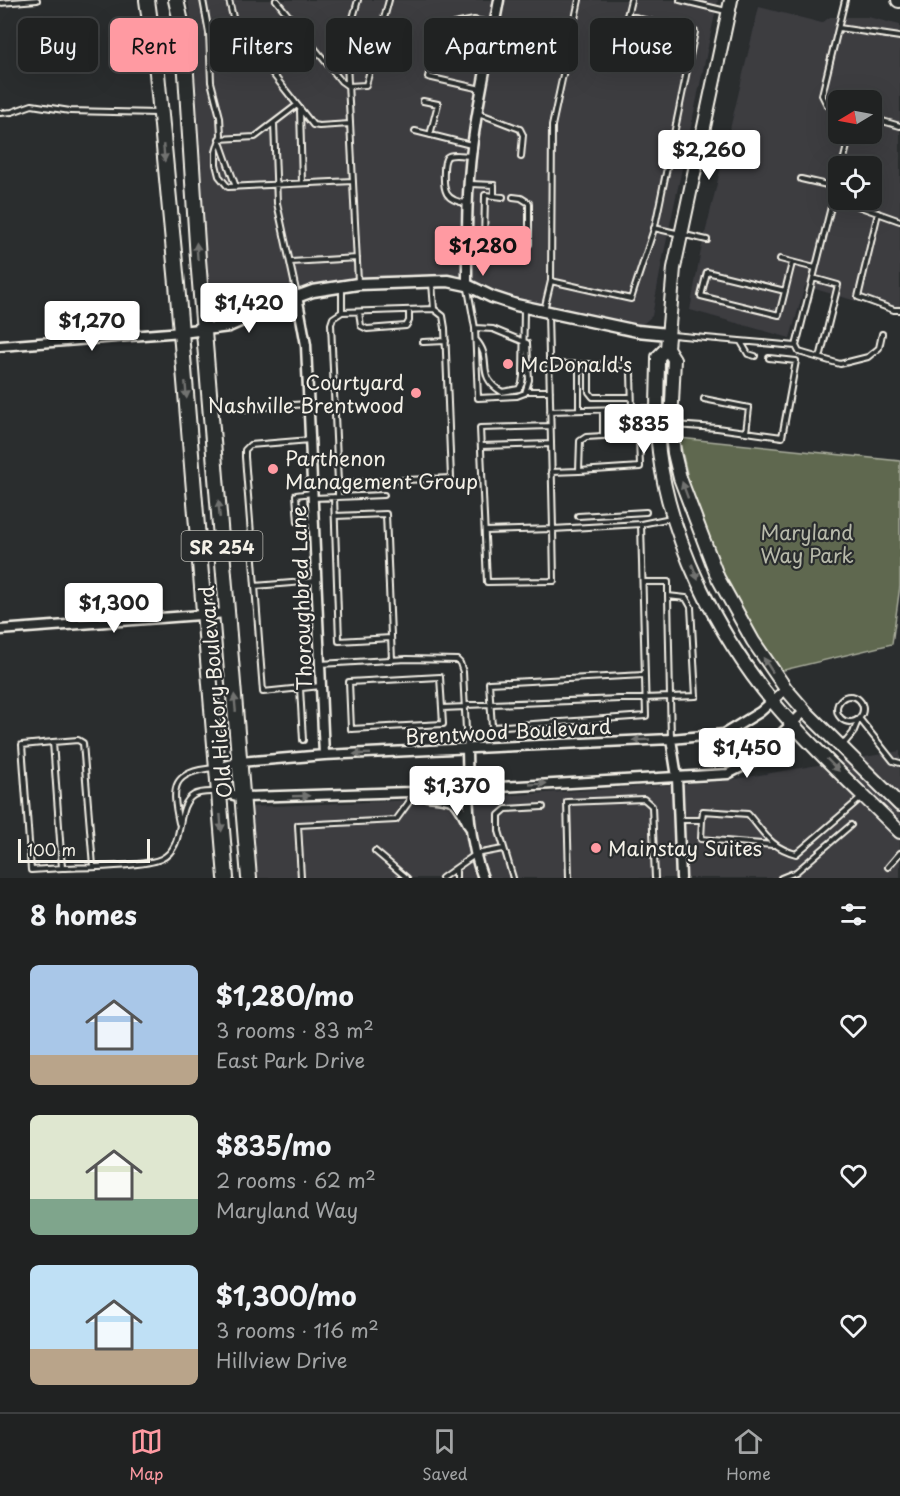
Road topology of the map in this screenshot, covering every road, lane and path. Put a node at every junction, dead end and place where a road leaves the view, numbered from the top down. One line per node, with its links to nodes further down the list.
1 (37, 0): 14 (lane)
2 (147, 0): 35 (main road, Old Hickory Boulevard / SR 254)
3 (176, 0): 89 (main road, Old Hickory Boulevard / SR 254, one-way to 3)
4 (203, 0): 22 (lane)
5 (229, 0): 17 (lane)
6 (276, 0): 28 (lane)
7 (358, 0): 28 (lane)
8 (388, 0): 28 (lane)
9 (500, 0): 18 (street)
10 (579, 0): 74 (lane)
11 (631, 0): 19 (lane)
12 (680, 0): 15 (lane)
13 (845, 0): 20 (lane)
14 (0, 3)
15 (701, 3): 16 (lane)
16 (730, 6): 64 (main road)
17 (232, 18)
18 (496, 18)
19 (627, 18)
20 (839, 27): 21 (lane); 32 (lane)
21 (900, 36)
22 (210, 41)
23 (211, 72): 43 (lane)
24 (271, 72): 31 (lane)
25 (429, 72): 29 (lane)
26 (485, 72): 29 (street)
27 (687, 72): 62 (lane)
28 (348, 86): 39 (lane)
29 (481, 90): 36 (street)
30 (423, 101): 42 (lane)
31 (297, 105): 33 (lane); 38 (lane)
32 (828, 105)
33 (300, 110): 39 (lane); 49 (lane)
34 (0, 113): 35 (lane)
35 (161, 113): 90 (main road, Old Hickory Boulevard / SR 254, one-way to 90)
36 (477, 113): 44 (street); 46 (lane)
37 (882, 121): 40 (lane)
38 (274, 123): 43 (lane); 50 (lane)
39 (350, 124): 48 (lane)
40 (900, 126)
41 (415, 131): 42 (lane)
42 (430, 135): 44 (lane)
43 (219, 139): 53 (lane); 53 (lane)
44 (472, 146): 45 (street)
45 (471, 157): 51 (street); 57 (lane)
46 (521, 157)
47 (801, 179): 52 (lane)
48 (353, 181): 49 (lane); 68 (lane)
49 (302, 183): 50 (lane)
50 (276, 184): 53 (lane); 70 (lane)
51 (469, 184): 54 (lane); 57 (street)
52 (828, 186)
53 (236, 187)
54 (494, 196): 55 (lane); 67 (lane)
55 (502, 197)
56 (513, 197): 67 (lane)
57 (468, 203): 65 (street)
58 (834, 210): 72 (lane)
59 (870, 210): 60 (lane)
60 (878, 213): 61 (lane); 84 (lane)
61 (900, 221)
62 (654, 228): 64 (lane); 74 (lane)
63 (453, 234): 65 (lane)
64 (681, 234): 66 (lane); 91 (main road)
65 (467, 238): 67 (lane); 77 (street)
66 (707, 240)
67 (484, 243)
68 (357, 258): 70 (lane); 76 (lane)
69 (780, 259): 71 (lane)
70 (291, 262): 80 (lane)
71 (792, 263): 72 (lane); 79 (lane)
72 (815, 268): 73 (lane)
73 (813, 278): 99 (lane); 103 (lane)
74 (551, 280): 87 (lane)
75 (432, 282): 76 (street); 77 (street); 82 (lane)
76 (358, 284): 78 (street)
77 (467, 285): 81 (street); 88 (lane)
78 (342, 287): 80 (street); 85 (lane)
79 (785, 291): 79 (lane)
80 (297, 296): 89 (street); 111 (street, Thoroughbred Lane)
81 (524, 307): 87 (street); 95 (lane)
82 (434, 309): 83 (lane); 94 (lane)
83 (409, 310): 86 (lane); 86 (lane)
84 (900, 310)
85 (342, 312): 86 (lane); 129 (lane)
86 (359, 312)
87 (546, 312): 91 (street); 104 (lane)
88 (475, 328): 93 (lane); 95 (lane)
89 (203, 330): 90 (street); 146 (main road, Old Hickory Boulevard / SR 254, one-way to 89)
90 (182, 332): 98 (street); 147 (main road, Old Hickory Boulevard / SR 254, one-way to 147)
91 (668, 334): 97 (lane); 100 (main road)
92 (882, 334): 103 (lane)
93 (476, 340): 95 (lane); 107 (lane)
94 (446, 341): 96 (lane); 129 (lane)
95 (523, 341): 107 (lane)
96 (423, 342)
97 (741, 342): 99 (lane); 101 (lane)
98 (0, 346)
99 (796, 346): 103 (lane)
100 (667, 348): 114 (main road); 120 (main road)
101 (754, 356)
102 (769, 357): 122 (lane)
103 (820, 358)
104 (549, 364): 105 (lane); 108 (lane)
105 (579, 364): 106 (lane); 117 (lane)
106 (589, 364): 109 (lane); 109 (lane)
107 (525, 391): 108 (lane)
108 (550, 391): 119 (lane)
109 (632, 397): 115 (lane)
110 (704, 399): 122 (lane)
111 (309, 404): 112 (lane); 124 (street, Thoroughbred Lane)
112 (292, 405)
113 (277, 406): 116 (lane)
114 (657, 408): 115 (lane); 137 (main road)
115 (632, 409): 118 (lane)
116 (246, 410)
117 (579, 410): 118 (lane); 119 (lane)
118 (603, 410): 123 (lane)
119 (550, 411): 121 (lane)
120 (671, 425): 122 (lane); 133 (main road, one-way to 120)
121 (550, 426): 125 (lane); 126 (lane)
122 (746, 432)
123 (603, 436): 127 (lane); 127 (lane)
124 (310, 440): 131 (street, Thoroughbred Lane); 144 (lane)
125 (550, 444): 126 (lane); 128 (lane)
126 (481, 446): 141 (lane)
127 (579, 471): 128 (lane)
128 (551, 472): 140 (lane)
129 (338, 483): 132 (lane)
130 (384, 495): 132 (lane)
131 (313, 496): 132 (lane); 138 (street, Thoroughbred Lane); 138 (lane)
132 (336, 497): 135 (lane)
133 (692, 510): 137 (main road); 155 (main road, one-way to 133)
134 (646, 512): 136 (lane)
135 (335, 516): 149 (lane); 149 (lane)
136 (579, 516)
137 (673, 518): 139 (lane); 158 (main road, one-way to 158)
138 (314, 521): 142 (street, Thoroughbred Lane)
139 (641, 524): 140 (lane); 143 (lane)
140 (553, 529): 141 (lane); 141 (lane)
141 (485, 531)
142 (316, 581): 144 (lane); 151 (street, Thoroughbred Lane)
143 (643, 582): 145 (lane); 152 (lane)
144 (255, 586): 154 (lane)
145 (668, 596): 157 (lane); 157 (lane)
146 (227, 613): 147 (street); 171 (main road, Old Hickory Boulevard / SR 254, one-way to 146)
147 (204, 615): 148 (street); 173 (main road, Old Hickory Boulevard / SR 254)
148 (0, 630)
149 (391, 638): 150 (lane)
150 (392, 660): 151 (lane); 160 (lane)
151 (320, 664): 153 (street, Thoroughbred Lane)
152 (644, 675): 156 (lane); 159 (lane)
153 (321, 686): 154 (lane); 170 (street, Thoroughbred Lane)
154 (300, 688): 166 (lane)
155 (786, 689): 158 (street, Brentwood Boulevard); 162 (main road)
156 (645, 697): 157 (lane); 159 (lane); 159 (lane)
157 (670, 697): 165 (lane)
158 (772, 701): 164 (main road); 165 (street, Brentwood Boulevard)
159 (490, 704): 160 (lane)
160 (466, 706): 161 (lane); 169 (lane)
161 (442, 708): 161 (lane)
162 (805, 711): 164 (street); 168 (main road)
163 (859, 718): 163 (lane); 168 (lane); 172 (lane)
164 (792, 723): 174 (street); 178 (main road, one-way to 178)
165 (671, 739): 169 (street, Brentwood Boulevard, one-way to 169); 174 (street)
166 (303, 740)
167 (53, 742): 193 (lane); 195 (lane); 195 (lane)
168 (841, 748): 180 (main road)
169 (467, 750): 170 (street, Brentwood Boulevard, one-way to 170); 175 (street)
170 (324, 756): 171 (street, Brentwood Boulevard)
171 (240, 762): 173 (street, Brentwood Boulevard); 179 (main road, Old Hickory Boulevard / SR 254)
172 (900, 763)
173 (218, 768): 176 (main road, Old Hickory Boulevard / SR 254); 185 (lane)
174 (677, 777): 175 (street, one-way to 174); 182 (street)
175 (468, 788): 177 (street); 187 (street)
176 (219, 792): 179 (street); 185 (lane); 197 (main road, Old Hickory Boulevard / SR 254, one-way to 197)
177 (411, 792): 179 (street, one-way to 177); 187 (street); 199 (lane)
178 (864, 795): 186 (main road); 188 (lane)
179 (243, 798): 198 (main road, Old Hickory Boulevard / SR 254)
180 (900, 805)
181 (543, 807): 189 (lane)
182 (679, 820): 183 (lane); 207 (street)
183 (702, 820): 188 (lane); 188 (lane)
184 (851, 825): 208 (lane)
185 (180, 826): 193 (lane)
186 (900, 832)
187 (472, 835): 191 (street)
188 (773, 845)
189 (503, 849): 191 (lane); 204 (lane)
190 (375, 851): 200 (lane)
191 (476, 854): 196 (lane); 203 (street)
192 (900, 854): 194 (lane)
193 (93, 866): 195 (lane)
194 (888, 867)
195 (62, 868)
196 (456, 868): 201 (lane); 202 (lane)
197 (226, 878)
198 (249, 878)
199 (301, 878)
200 (407, 878)
201 (442, 878)
202 (456, 878)
203 (483, 878)
204 (513, 878)
205 (569, 878): 206 (lane)
206 (655, 878)
207 (681, 878)
208 (780, 878)

